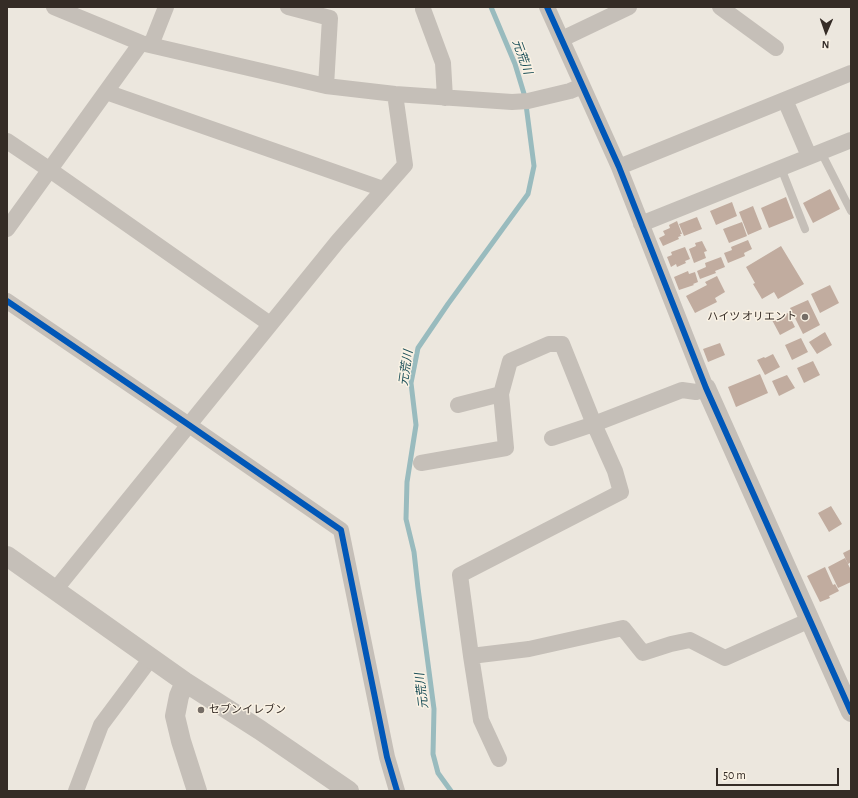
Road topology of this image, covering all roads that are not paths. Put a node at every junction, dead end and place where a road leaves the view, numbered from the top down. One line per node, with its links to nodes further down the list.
1 (54, 7): 9 (street)
2 (166, 7): 9 (street)
3 (288, 7): 12 (street)
4 (547, 7): 8 (street)
5 (629, 7): 8 (street)
6 (720, 7): 10 (street)
7 (423, 9): 16 (street)
8 (562, 39): 13 (street)
9 (146, 44): 12 (street); 14 (street)
10 (776, 48)
11 (851, 73): 17 (street)
12 (326, 86): 15 (street)
13 (582, 86): 16 (street); 21 (street)
14 (106, 92): 23 (street); 24 (street)
15 (395, 94): 16 (street); 24 (street)
16 (445, 98)
17 (785, 100): 20 (street); 21 (street)
18 (851, 140): 20 (street)
19 (7, 141): 23 (street)
20 (815, 154): 22 (street); 25 (lane)
21 (619, 167): 26 (street)
22 (781, 168): 26 (street); 28 (lane)
23 (50, 170): 27 (street); 30 (street)
24 (383, 189): 30 (street)
25 (851, 211)
26 (641, 224): 31 (street)
27 (7, 229)
28 (805, 229)
29 (7, 301): 35 (street)
30 (270, 324): 35 (street)
31 (706, 388): 34 (street); 40 (street)
32 (501, 394): 33 (street); 34 (street); 37 (street)
33 (458, 405)
34 (594, 424): 36 (street); 41 (street)
35 (189, 425): 39 (street); 49 (street)
36 (552, 438)
37 (421, 463)
38 (7, 556): 39 (street)
39 (55, 590): 42 (street)
40 (810, 620): 41 (street); 44 (street)
41 (471, 656): 45 (street)
42 (151, 658): 43 (street); 46 (street)
43 (185, 682): 47 (street); 48 (street)
44 (851, 712)
45 (499, 759)
46 (76, 791)
47 (197, 791)
48 (349, 791)
49 (397, 791)

